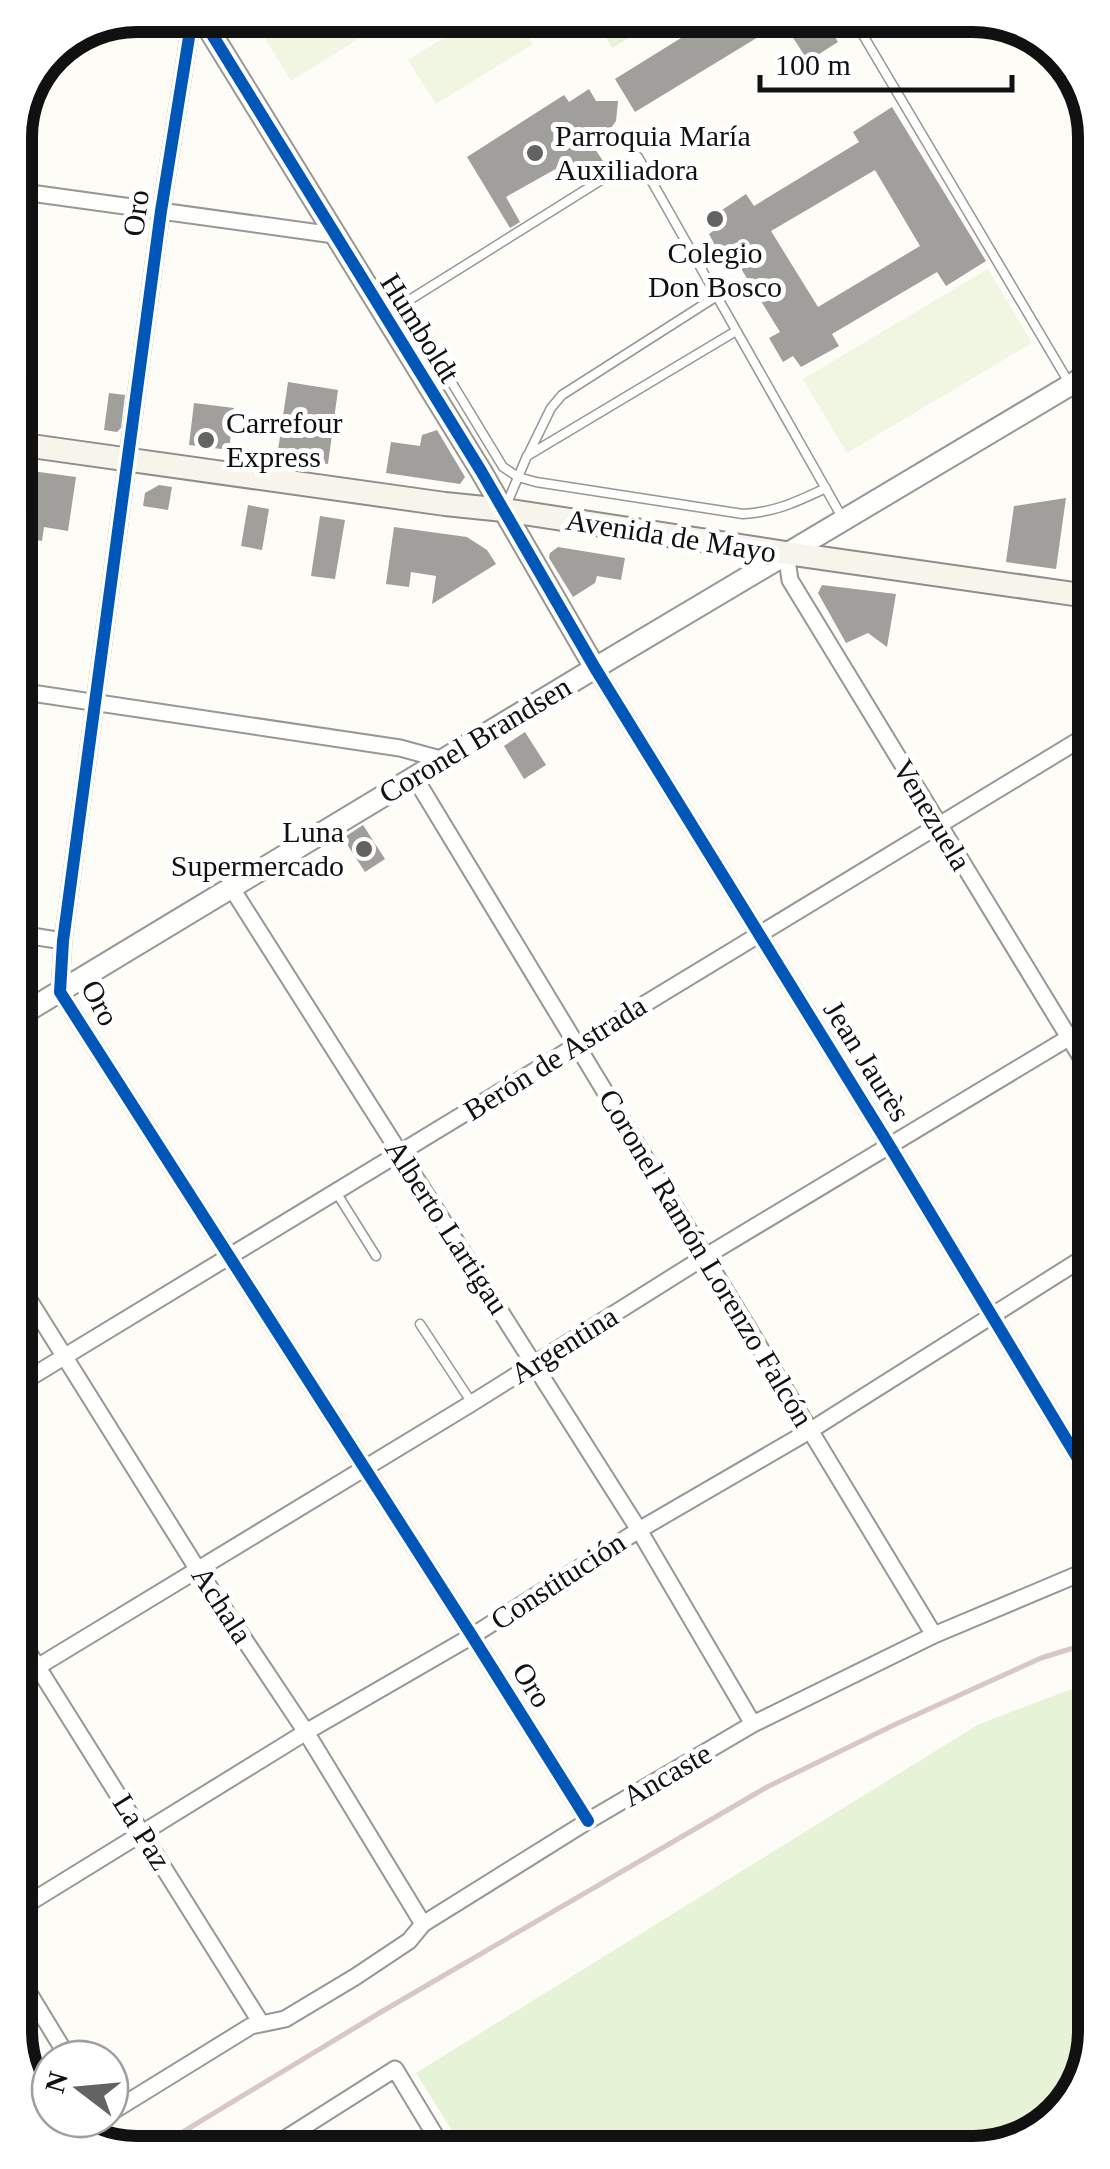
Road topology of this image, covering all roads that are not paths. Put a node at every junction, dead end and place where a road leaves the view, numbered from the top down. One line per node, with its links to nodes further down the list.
1 (190, 32): 5 (street, Oro)
2 (209, 32): 6 (street, Humboldt)
3 (862, 33): 11 (lane)
4 (33, 193): 5 (street)
5 (161, 211): 6 (street); 15 (street, Oro)
6 (334, 236): 9 (street, Humboldt)
7 (716, 296): 8 (lane); 10 (lane); 14 (lane)
8 (404, 304): 9 (lane); 16 (lane)
9 (384, 316): 18 (street, Humboldt)
10 (736, 331): 14 (lane); 17 (lane)
11 (1078, 374)
12 (1078, 382): 19 (street, Coronel Brandsen)
13 (33, 446): 15 (main road, Avenida de Mayo)
14 (528, 456): 16 (lane)
15 (129, 460): 18 (main road, Avenida de Mayo); 24 (street, Oro)
16 (516, 481): 17 (lane); 18 (lane)
17 (826, 488): 19 (lane)
18 (504, 510): 20 (main road, Avenida de Mayo); 22 (street, Humboldt)
19 (844, 521): 20 (street, Coronel Brandsen)
20 (786, 554): 21 (main road, Avenida de Mayo); 22 (street, Coronel Brandsen); 28 (street, Venezuela)
21 (1078, 595)
22 (595, 668): 26 (street, Coronel Brandsen); 30 (street, Jean Jaurès)
23 (33, 693): 24 (street)
24 (94, 702): 26 (street); 32 (street, Oro)
25 (1078, 741): 28 (street, Berón de Astrada)
26 (444, 760): 27 (street, Coronel Brandsen)
27 (414, 778): 29 (street, Coronel Brandsen); 37 (street, Coronel Ramón Lorenzo Falcón)
28 (938, 824): 30 (street, Berón de Astrada); 36 (street, Venezuela)
29 (231, 887): 33 (street, Coronel Brandsen); 40 (street, Alberto Lartigau)
30 (758, 932): 37 (street, Berón de Astrada); 39 (street, Jean Jaurès)
31 (33, 936): 32 (street)
32 (62, 940): 33 (street, Oro)
33 (60, 992): 34 (street, Coronel Brandsen); 44 (street, Oro)
34 (33, 1008)
35 (1078, 1032): 36 (street, Argentina)
36 (1069, 1037): 38 (street, Venezuela); 39 (street, Argentina)
37 (575, 1045): 40 (street, Berón de Astrada); 43 (street, Coronel Ramón Lorenzo Falcón)
38 (1078, 1052)
39 (889, 1145): 43 (street, Argentina); 47 (street, Jean Jaurès)
40 (399, 1153): 41 (street, Berón de Astrada); 50 (street, Alberto Lartigau)
41 (336, 1192): 42 (lane); 44 (street, Berón de Astrada)
42 (376, 1256)
43 (706, 1256): 50 (street, Argentina); 53 (street, Coronel Ramón Lorenzo Falcón)
44 (230, 1257): 49 (street, Berón de Astrada); 55 (street, Oro)
45 (1078, 1261): 47 (street, Constitución)
46 (32, 1306): 49 (street, Achala)
47 (991, 1318): 53 (street, Constitución); 54 (street, Jean Jaurès)
48 (420, 1324): 52 (lane)
49 (64, 1357): 51 (street, Berón de Astrada); 57 (street, Achala)
50 (534, 1364): 52 (street, Argentina); 56 (street, Alberto Lartigau)
51 (32, 1375)
52 (472, 1402): 55 (street, Argentina)
53 (811, 1430): 56 (street, Constitución); 60 (street, Coronel Ramón Lorenzo Falcón)
54 (1078, 1459)
55 (365, 1467): 57 (street, Argentina); 59 (street, Oro)
56 (639, 1530): 59 (street, Constitución); 63 (street, Alberto Lartigau)
57 (198, 1570): 62 (street, Argentina); 64 (street, Achala)
58 (1078, 1574): 60 (street, Ancaste)
59 (472, 1636): 64 (street, Constitución); 65 (street, Oro)
60 (934, 1636): 63 (street, Ancaste)
61 (32, 1656): 62 (street, La Paz)
62 (39, 1666): 66 (street, La Paz)
63 (753, 1724): 65 (street, Ancaste)
64 (306, 1732): 66 (street, Constitución); 68 (street, Achala)
65 (588, 1822): 68 (street, Ancaste)
66 (142, 1834): 67 (street, Constitución); 70 (street, La Paz)
67 (32, 1901)
68 (423, 1924): 70 (street, Ancaste)
69 (32, 1998): 71 (street)
70 (261, 2023): 72 (street, Ancaste)
71 (58, 2039)
72 (130, 2100)
73 (290, 2136): 74 (street)
74 (435, 2136)

